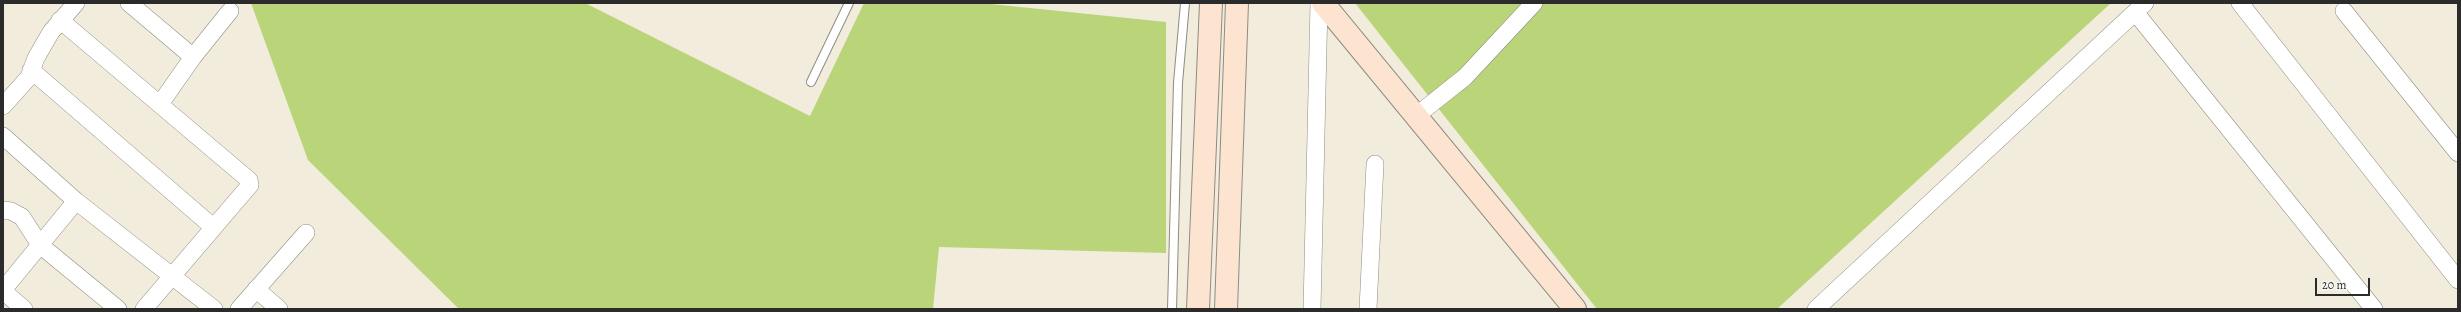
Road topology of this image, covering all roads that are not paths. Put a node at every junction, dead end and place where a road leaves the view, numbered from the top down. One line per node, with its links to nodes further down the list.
1 (76, 3): 14 (street)
2 (129, 3): 15 (street)
3 (849, 3): 17 (lane)
4 (1185, 3): 39 (lane)
5 (1211, 3): 40 (main road)
6 (1237, 3): 41 (main road)
7 (1319, 3): 42 (street)
8 (1323, 3): 20 (main road)
9 (1534, 3): 20 (street)
10 (2240, 3): 30 (street)
11 (2140, 7): 45 (street); 46 (street)
12 (230, 11): 15 (street)
13 (2344, 11): 22 (street)
14 (60, 20): 16 (street); 18 (street)
15 (193, 57): 18 (street)
16 (31, 70): 19 (street); 26 (street)
17 (811, 82)
18 (160, 104): 26 (street)
19 (3, 106)
20 (1416, 116): 44 (main road)
21 (3, 136): 24 (street)
22 (2458, 153)
23 (1375, 164): 43 (street)
24 (76, 201): 28 (street); 29 (street)
25 (3, 210): 28 (street)
26 (213, 227): 29 (street)
27 (306, 233): 31 (street)
28 (40, 245): 32 (street); 34 (street)
29 (172, 275): 35 (street); 36 (street)
30 (2458, 280)
31 (256, 289): 37 (street); 38 (street)
32 (3, 290): 33 (street)
33 (24, 309)
34 (118, 309)
35 (144, 309)
36 (214, 309)
37 (239, 309)
38 (279, 309)
39 (1172, 309)
40 (1198, 309)
41 (1226, 309)
42 (1312, 309)
43 (1368, 309)
44 (1575, 309)
45 (1816, 309)
46 (2374, 309)

